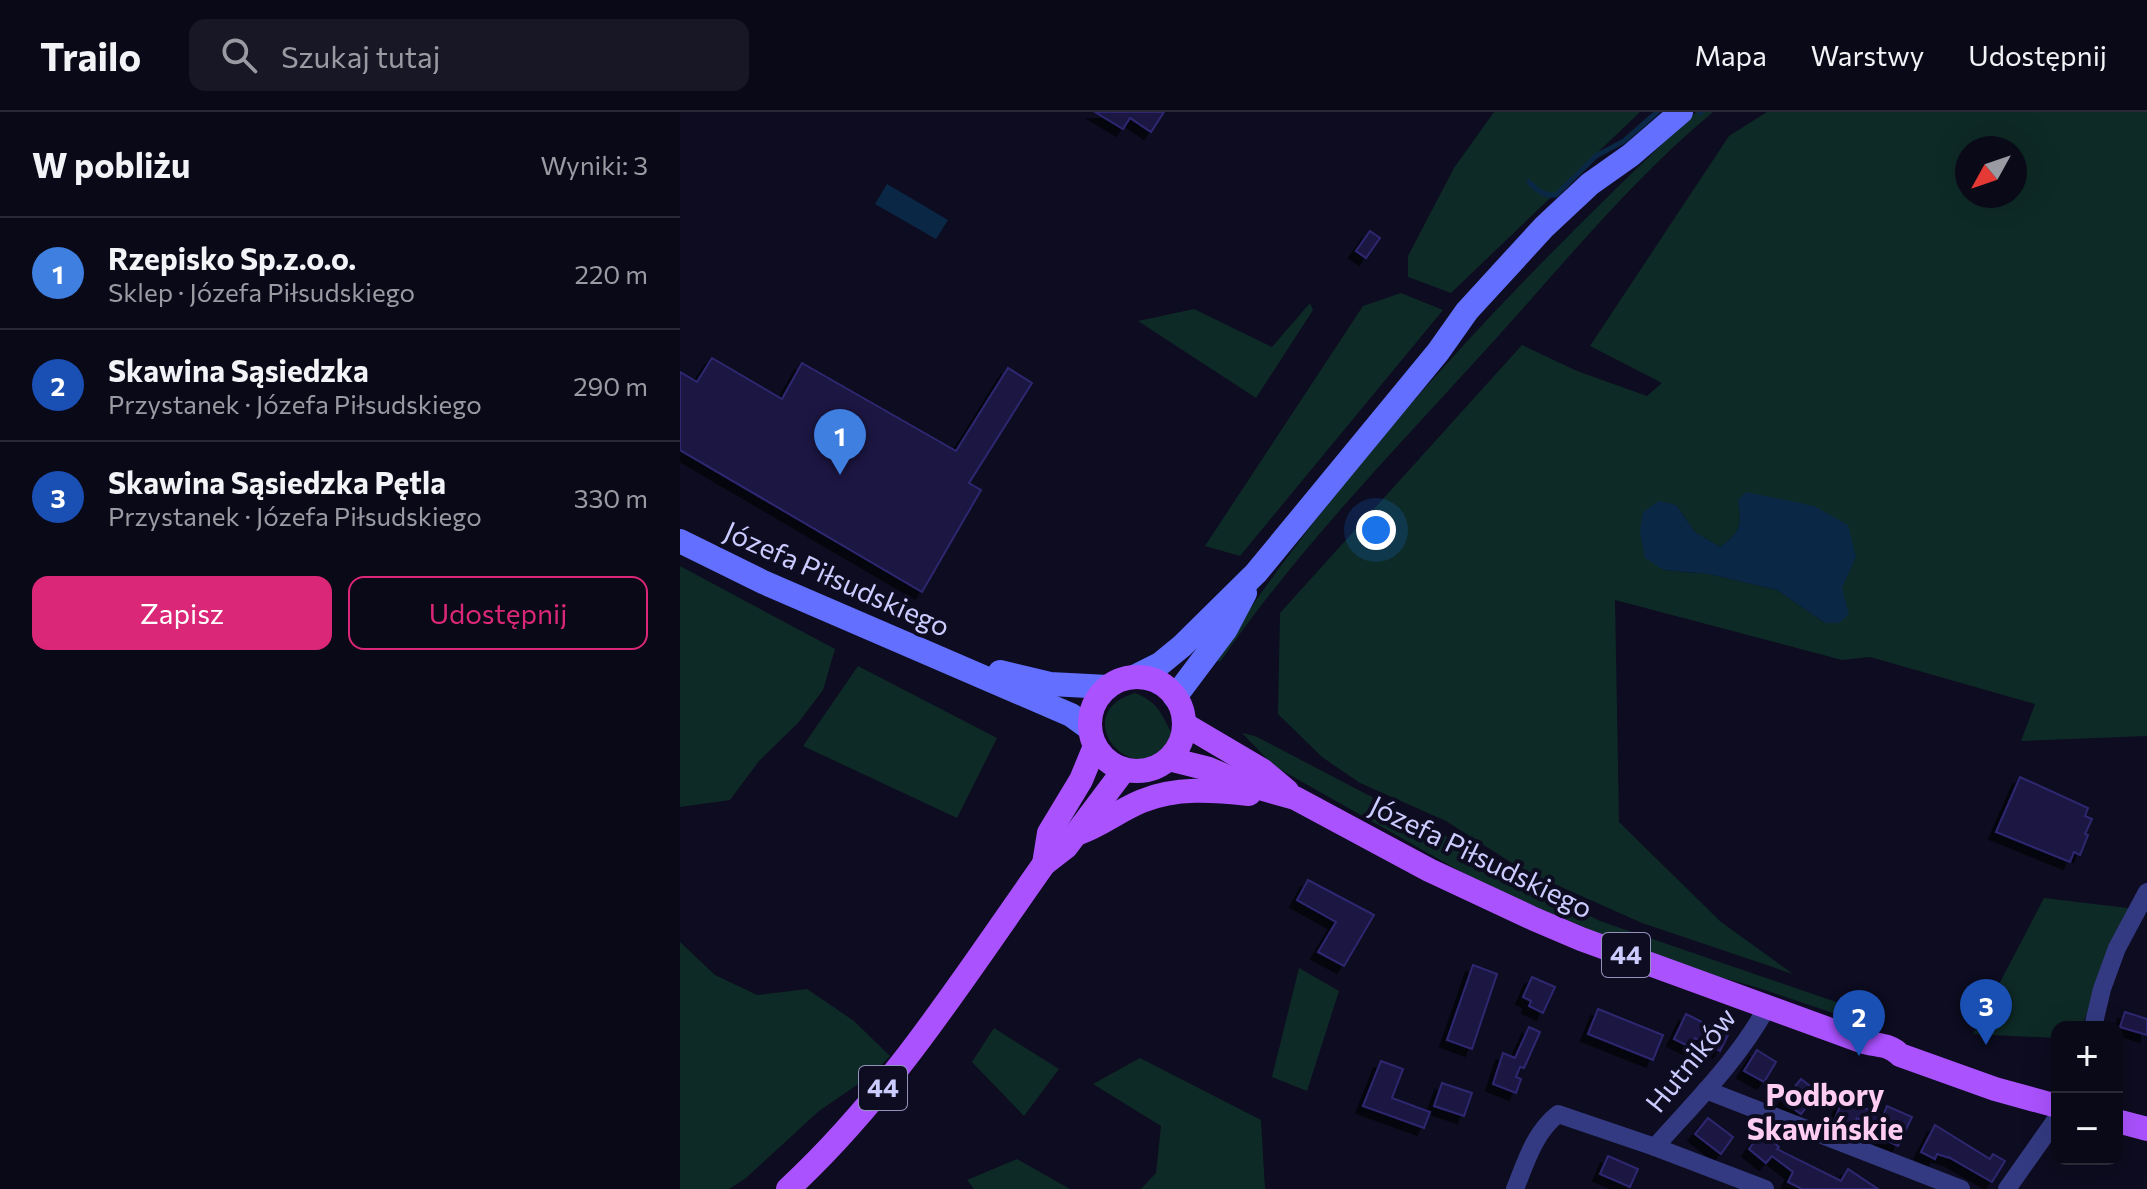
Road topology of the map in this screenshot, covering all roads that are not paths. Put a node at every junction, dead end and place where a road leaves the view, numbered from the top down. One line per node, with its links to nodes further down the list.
1 (1681, 112): 3 (main road)
2 (680, 541): 4 (main road, Józefa Piłsudskiego)
3 (1256, 573): 5 (main road); 7 (main road)
4 (970, 669): 6 (main road, Józefa Piłsudskiego); 9 (main road, Józefa Piłsudskiego)
5 (1134, 677): 6 (main road); 7 (main road)
6 (1108, 687): 9 (main road, 44)
7 (1175, 697): 8 (main road)
8 (1184, 724): 10 (main road); 12 (main road, Józefa Piłsudskiego / 44)
9 (1092, 737): 11 (main road); 14 (main road, 44)
10 (1169, 759): 11 (main road); 12 (main road, Józefa Piłsudskiego / 44)
11 (1124, 770): 13 (main road, 44)
12 (1295, 798): 13 (main road, 44); 16 (main road, Józefa Piłsudskiego / 44)
13 (1075, 834): 14 (main road, 44)
14 (1044, 864): 24 (main road, 44)
15 (2147, 892): 17 (street)
16 (1767, 1007): 18 (street, Hutników); 19 (main road, Józefa Piłsudskiego / 44)
17 (2094, 1021)
18 (1706, 1090): 23 (street, Hutników); 27 (street)
19 (2051, 1104)
20 (2123, 1123): 22 (main road)
21 (2051, 1127): 28 (street)
22 (2147, 1129)
23 (1655, 1147): 25 (street, Hutników); 26 (street, Hutników)
24 (788, 1189)
25 (1515, 1189)
26 (1765, 1189)
27 (1961, 1189)
28 (2007, 1189)

